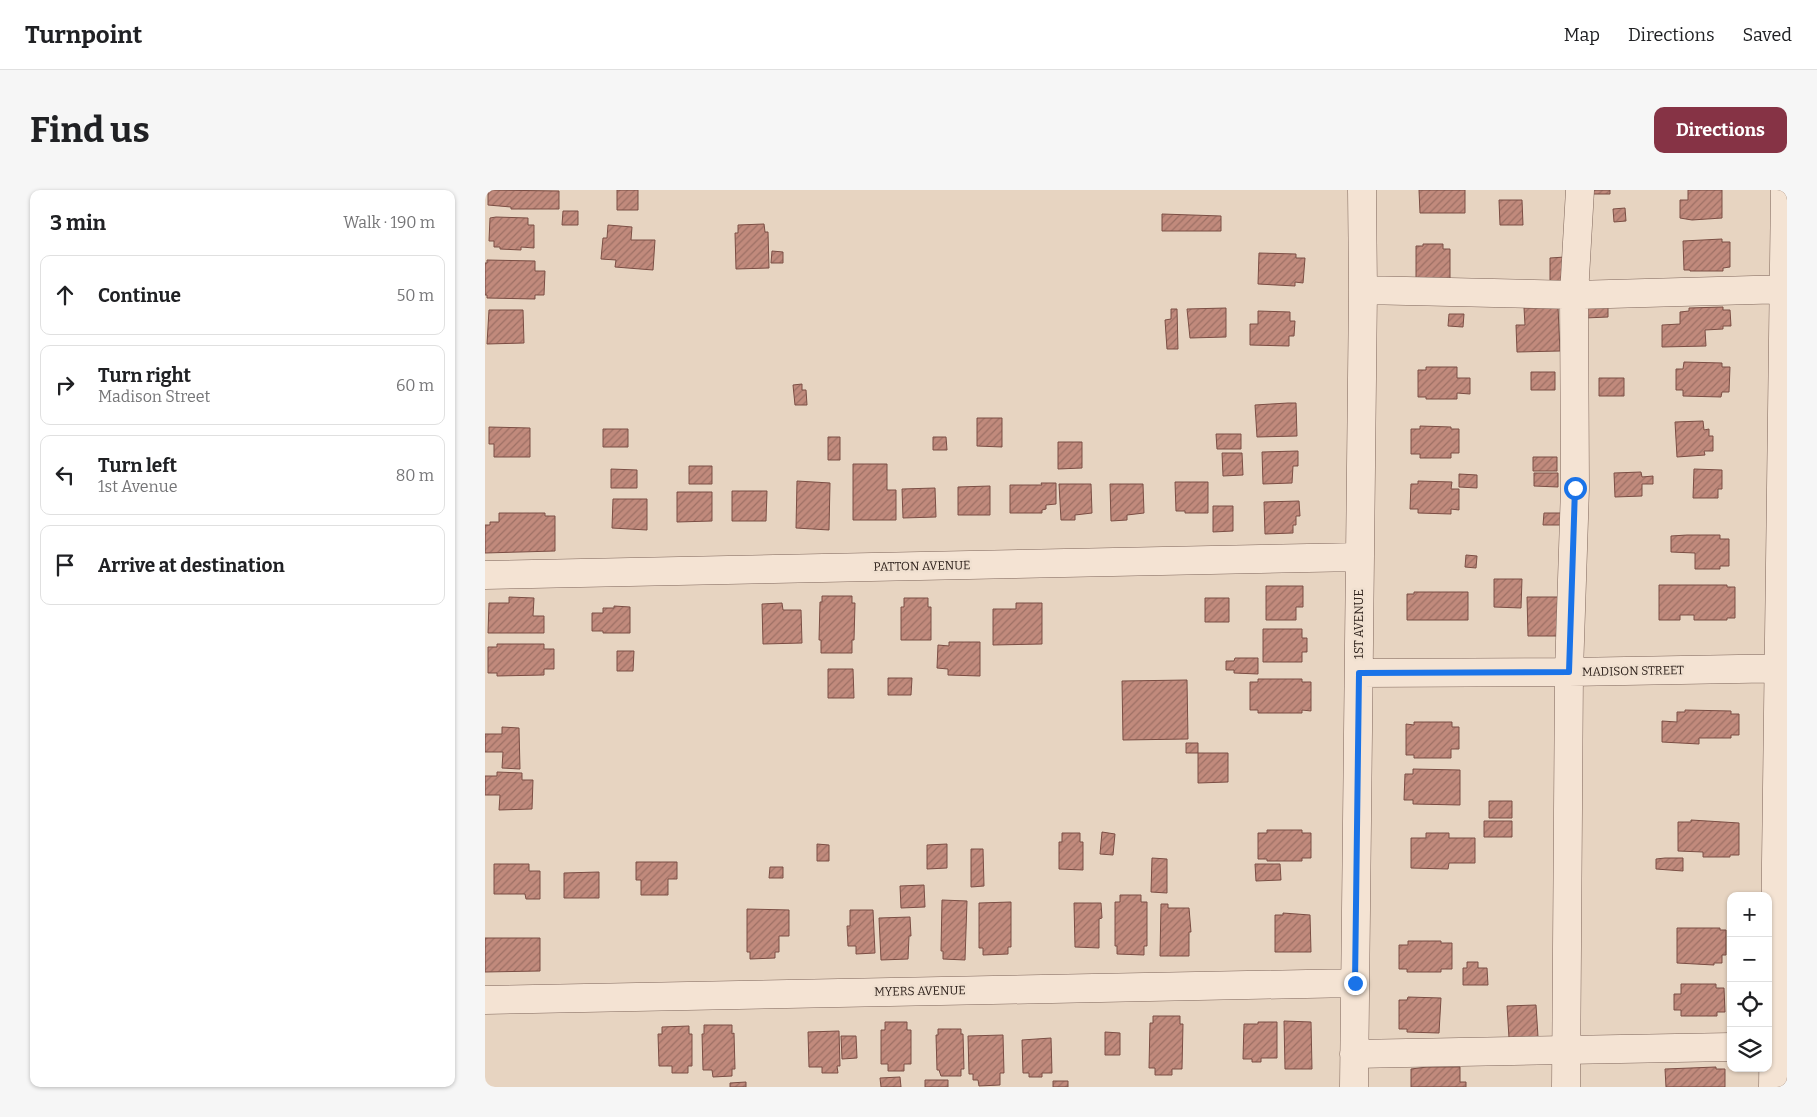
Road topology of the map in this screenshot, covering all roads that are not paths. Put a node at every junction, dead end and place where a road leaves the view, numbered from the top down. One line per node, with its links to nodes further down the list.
1 (1362, 190): 5 (street, 1ST AVENUE)
2 (1580, 190): 6 (street)
3 (1785, 190): 4 (street)
4 (1785, 289): 6 (street); 9 (street)
5 (1363, 290): 6 (street); 7 (street, 1ST AVENUE)
6 (1574, 295): 10 (street)
7 (1359, 557): 8 (street, PATTON AVENUE); 11 (street, 1ST AVENUE)
8 (485, 576)
9 (1783, 668): 10 (street, MADISON STREET); 14 (street)
10 (1569, 672): 11 (street, MADISON STREET); 16 (street)
11 (1359, 673): 12 (street, 1ST AVENUE)
12 (1355, 983): 13 (street, MYERS AVENUE); 17 (street, 1ST AVENUE)
13 (485, 1000)
14 (1776, 1046): 20 (street)
15 (1727, 1047): 16 (street)
16 (1566, 1050): 17 (street); 19 (street)
17 (1354, 1054): 18 (street, 1ST AVENUE)
18 (1354, 1087)
19 (1567, 1087)
20 (1773, 1087)

